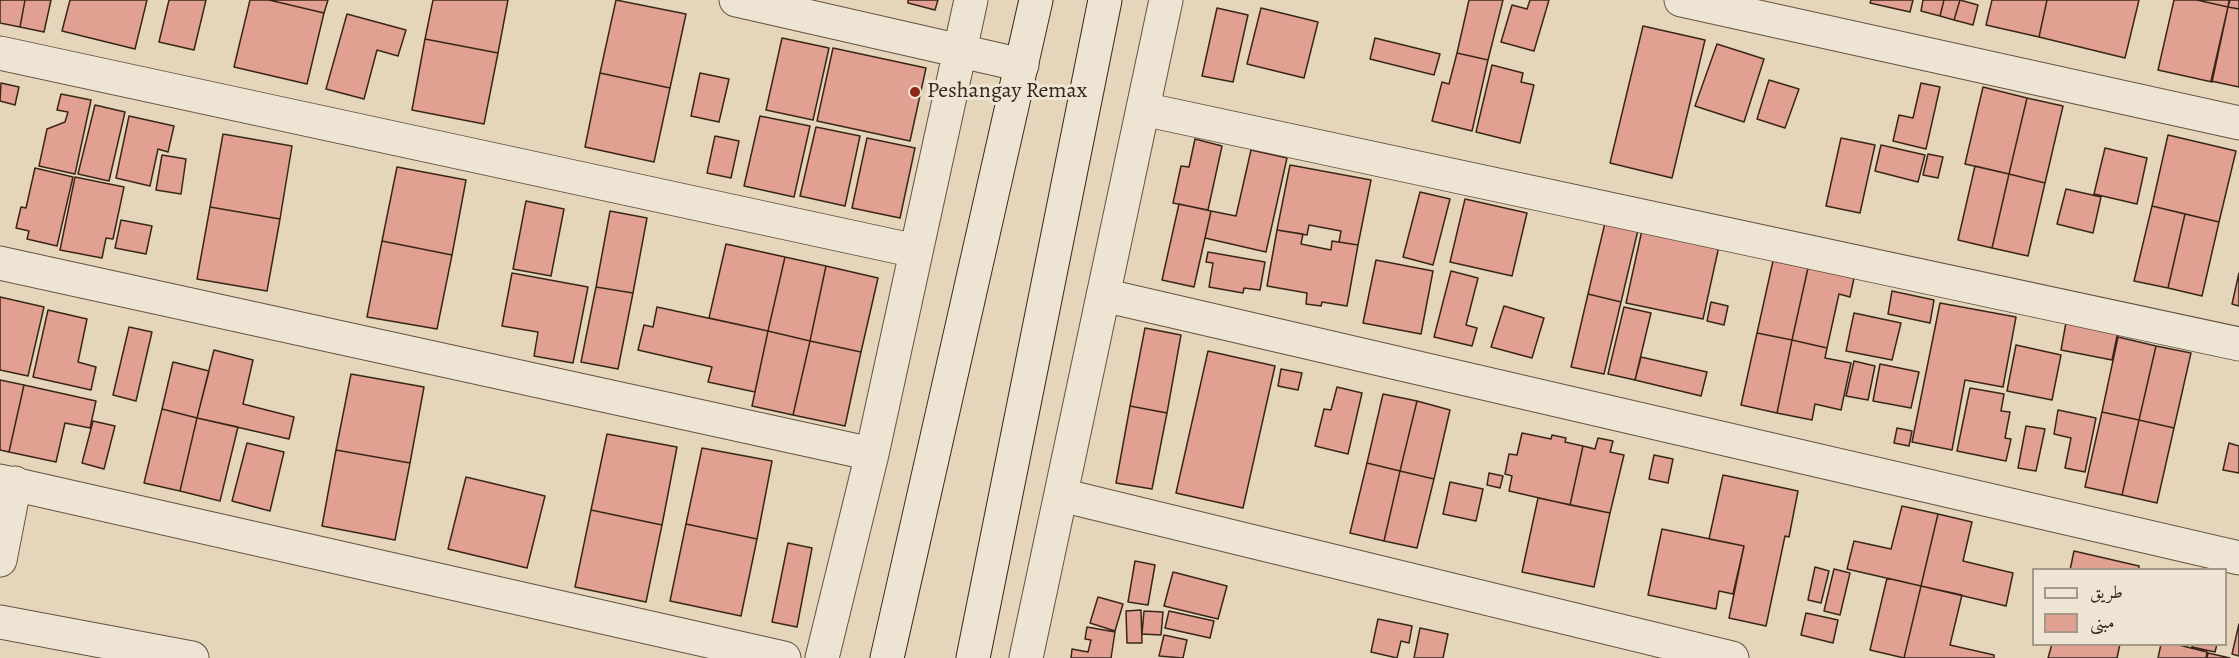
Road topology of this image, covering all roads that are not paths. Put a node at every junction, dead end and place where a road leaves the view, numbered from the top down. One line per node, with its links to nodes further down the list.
1 (736, 0): 7 (street)
2 (971, 0): 7 (street)
3 (1036, 0): 9 (street)
4 (1106, 0): 26 (street)
5 (1166, 0): 10 (street)
6 (1681, 0): 11 (street)
7 (960, 50): 9 (street); 12 (street)
8 (0, 53): 12 (street)
9 (1022, 64): 25 (street)
10 (1143, 109): 14 (street); 15 (street)
11 (2239, 123)
12 (916, 251): 16 (street)
13 (0, 263): 16 (street)
14 (1103, 295): 18 (street); 19 (street)
15 (2239, 344)
16 (872, 454): 24 (street)
17 (8, 482): 20 (street); 23 (street)
18 (1061, 495): 27 (street); 28 (street)
19 (2239, 558)
20 (0, 560)
21 (0, 622): 22 (street)
22 (192, 658)
23 (784, 658)
24 (822, 658)
25 (887, 658)
26 (973, 658)
27 (1026, 658)
28 (1732, 658)

